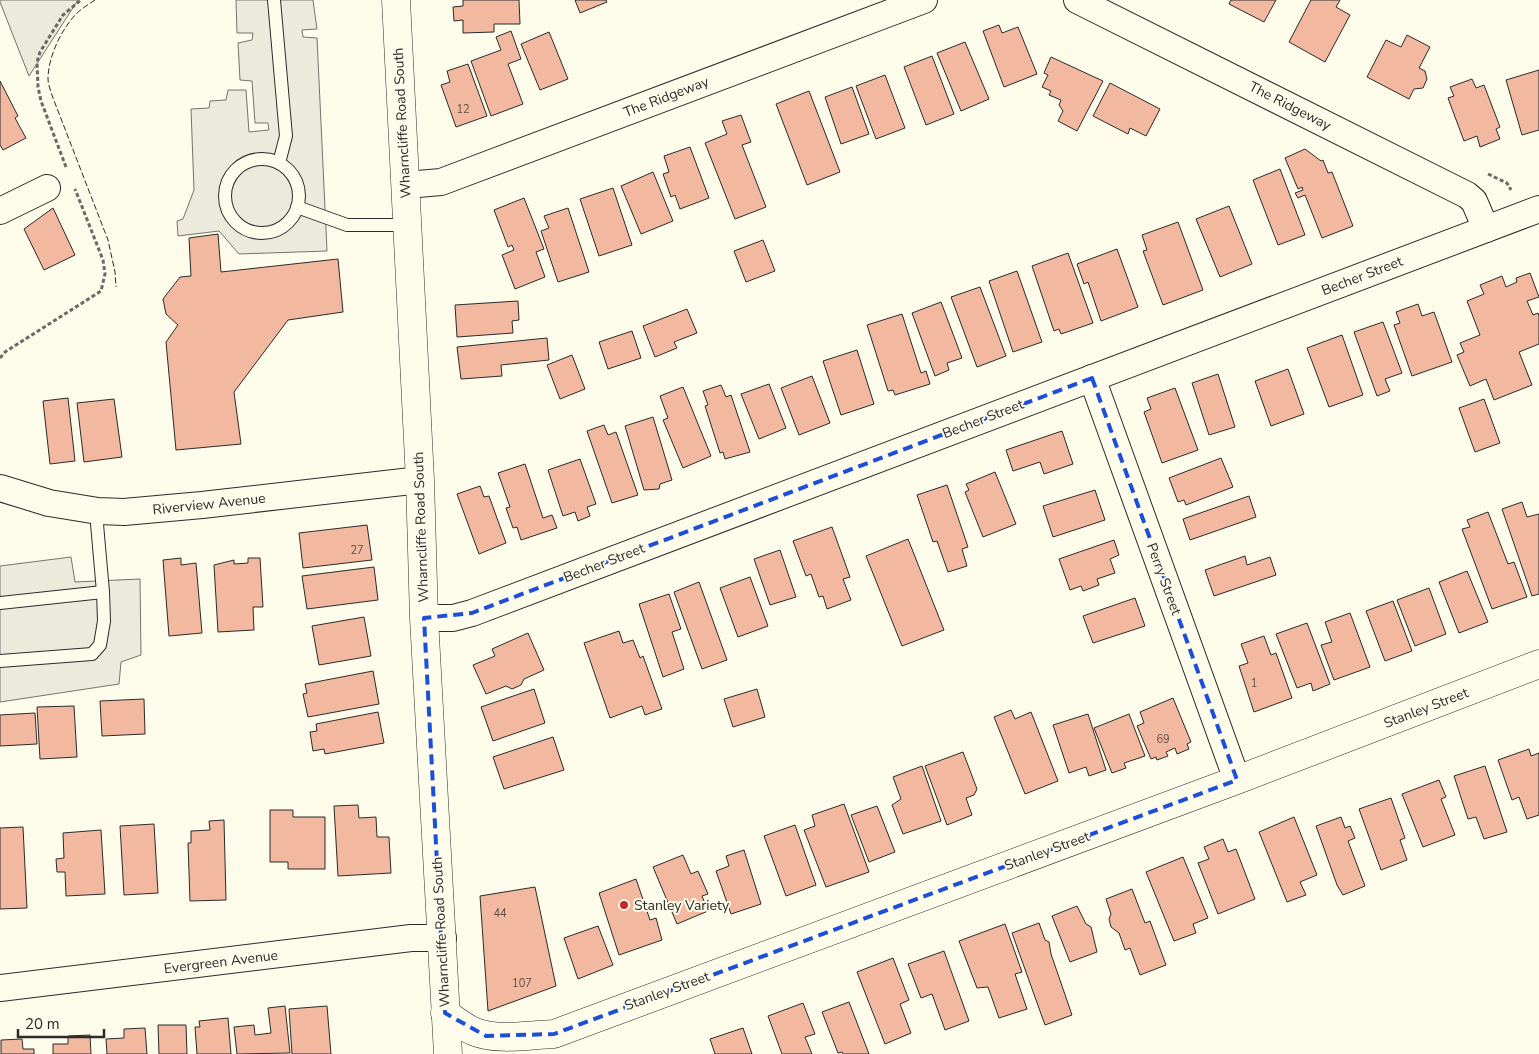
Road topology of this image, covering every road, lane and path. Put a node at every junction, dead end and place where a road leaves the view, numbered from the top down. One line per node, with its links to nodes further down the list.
1 (274, 0): 5 (lane)
2 (396, 0): 6 (main road, Wharncliffe Road South)
3 (924, 0): 6 (street, The Ridgeway)
4 (1077, 0): 12 (street, The Ridgeway)
5 (280, 163): 8 (lane); 8 (lane)
6 (406, 186): 11 (main road, Wharncliffe Road South)
7 (47, 188): 10 (street)
8 (298, 207): 11 (lane)
9 (1539, 210): 12 (street, Becher Street)
10 (0, 211)
11 (407, 225): 14 (main road, Wharncliffe Road South)
12 (1486, 229): 13 (street, Becher Street)
13 (1092, 378): 19 (street, Becher Street); 22 (street, Perry Street)
14 (420, 480): 16 (street, Riverview Avenue); 19 (main road, Wharncliffe Road South)
15 (0, 488): 16 (street, Riverview Avenue)
16 (98, 511): 17 (lane)
17 (103, 592): 18 (lane); 20 (lane)
18 (0, 603)
19 (424, 618): 23 (main road, Wharncliffe Road South)
20 (0, 661)
21 (1539, 664): 22 (main road, Stanley Street)
22 (1237, 780): 26 (main road, Stanley Street)
23 (443, 938): 24 (street, Evergreen Avenue); 25 (main road, Wharncliffe Road South)
24 (0, 988)
25 (446, 1014): 26 (main road, Stanley Street); 27 (main road, Wharncliffe Road South)
26 (554, 1034): 28 (main road, Stanley Street)
27 (448, 1054)
28 (529, 1054)

